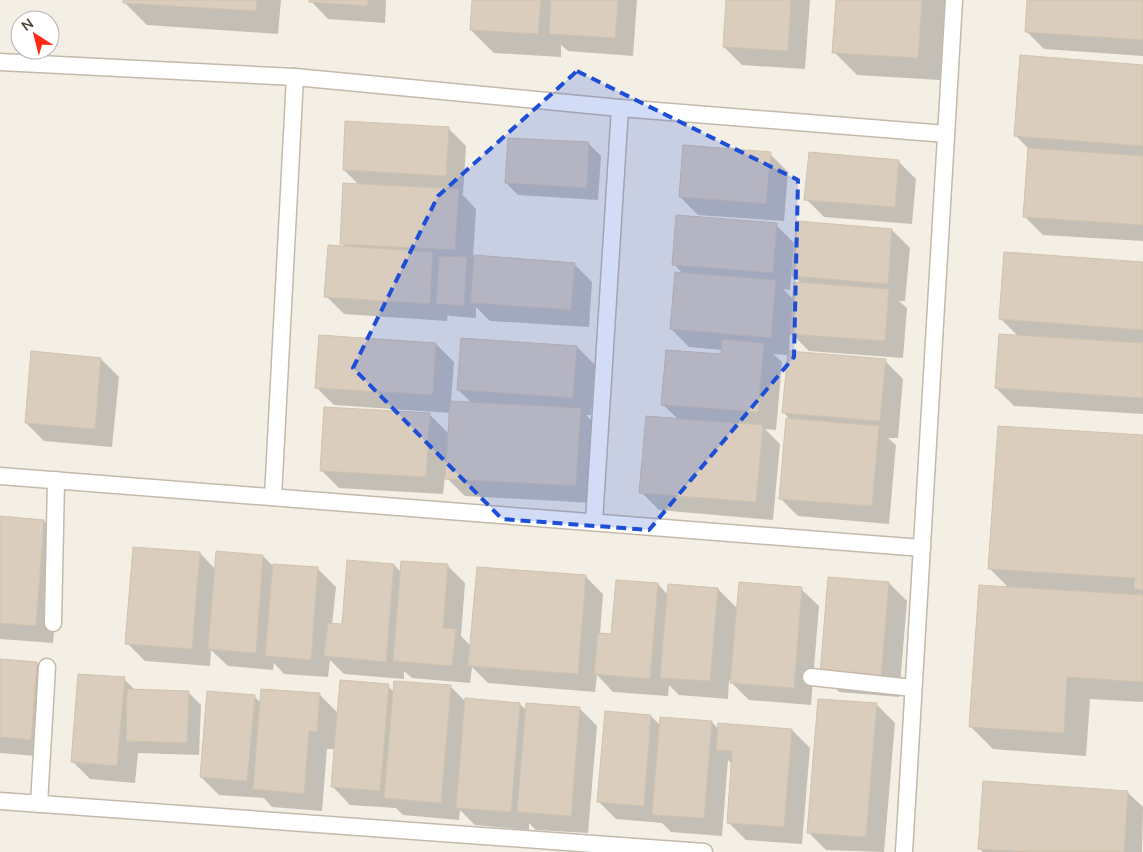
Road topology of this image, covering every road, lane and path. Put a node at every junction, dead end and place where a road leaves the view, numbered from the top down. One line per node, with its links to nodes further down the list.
1 (954, 0): 5 (lane)
2 (0, 62): 3 (lane)
3 (295, 77): 4 (lane); 8 (lane)
4 (620, 108): 5 (lane); 9 (lane)
5 (946, 134): 10 (lane)
6 (0, 476): 7 (lane)
7 (56, 480): 8 (lane); 11 (lane)
8 (273, 497): 9 (lane)
9 (594, 522): 10 (lane)
10 (922, 548): 14 (lane)
11 (53, 623)
12 (47, 667): 16 (lane)
13 (811, 677): 14 (lane)
14 (913, 688): 18 (lane)
15 (0, 801): 16 (lane)
16 (39, 804): 17 (lane)
17 (704, 852)
18 (904, 852)

